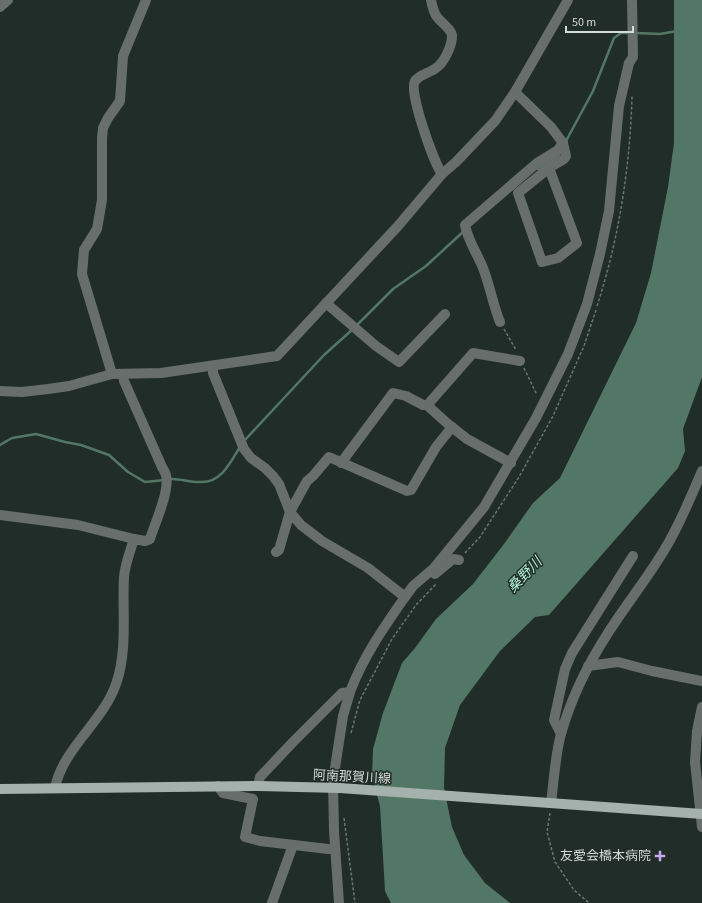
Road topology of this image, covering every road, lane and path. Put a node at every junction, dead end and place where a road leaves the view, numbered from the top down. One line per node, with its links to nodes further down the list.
1 (8, 0): 6 (street)
2 (146, 0): 17 (street)
3 (431, 0): 11 (street)
4 (568, 0): 7 (street)
5 (632, 0): 22 (street)
6 (0, 6)
7 (515, 92): 9 (street); 11 (street)
8 (632, 94): 30 (path)
9 (563, 143): 10 (street); 14 (street)
10 (549, 168): 10 (street)
11 (442, 174): 12 (street)
12 (326, 303): 13 (street); 16 (street)
13 (445, 314)
14 (500, 322)
15 (520, 361): 20 (street)
16 (213, 366): 18 (street); 25 (street)
17 (112, 374): 18 (street); 19 (street)
18 (123, 374): 27 (street)
19 (0, 391)
20 (429, 405): 21 (street); 23 (street)
21 (452, 427): 22 (street); 23 (street)
22 (511, 462): 32 (street)
23 (341, 463): 25 (street)
24 (702, 471): 33 (street)
25 (290, 512): 28 (street); 32 (street)
26 (0, 515): 27 (street)
27 (134, 539): 41 (street)
28 (276, 552)
29 (633, 556): 37 (street)
30 (459, 560): 32 (street)
31 (437, 582): 38 (path)
32 (405, 596): 35 (street)
33 (588, 666): 34 (street); 37 (street)
34 (702, 681)
35 (350, 692): 40 (street); 42 (street)
36 (702, 707): 46 (street)
37 (561, 734): 44 (street)
38 (349, 738)
39 (218, 786): 40 (main road, 阿南那賀川線); 41 (main road, 阿南那賀川線); 48 (street)
40 (258, 786): 42 (main road, 阿南那賀川線)
41 (55, 788): 43 (main road, 阿南那賀川線)
42 (333, 788): 44 (main road, 阿南那賀川線); 49 (street)
43 (0, 789)
44 (551, 803): 46 (main road, 阿南那賀川線); 53 (path)
45 (343, 811): 52 (path)
46 (701, 814): 47 (street)
47 (702, 827)
48 (293, 846): 49 (street); 50 (street)
49 (335, 849): 51 (street)
50 (272, 903)
51 (339, 903)
52 (355, 903)
53 (589, 903)

